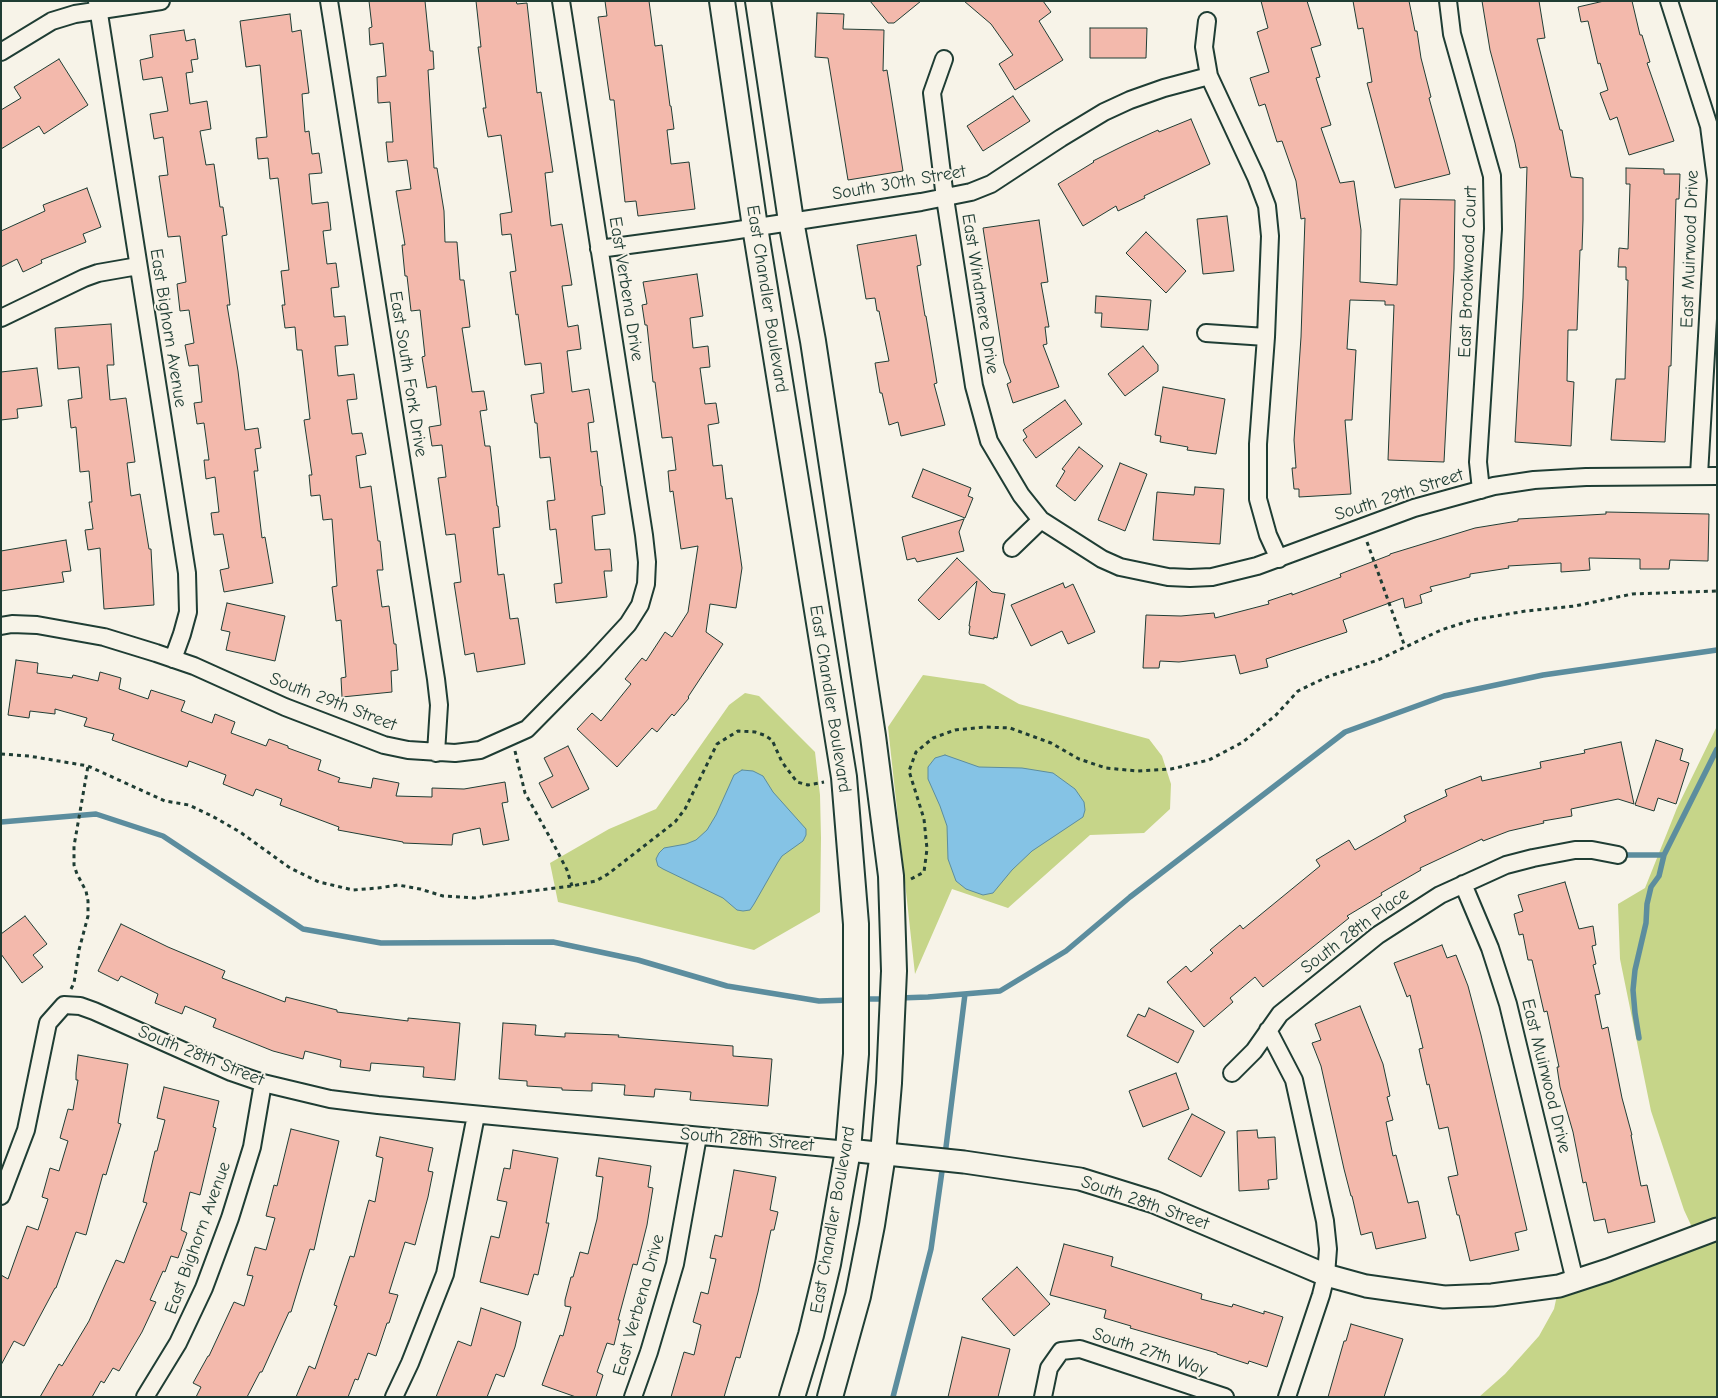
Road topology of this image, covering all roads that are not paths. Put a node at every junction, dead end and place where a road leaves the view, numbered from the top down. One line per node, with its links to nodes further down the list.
1 (161, 1): 8 (street)
2 (329, 1): 31 (street, East South Fork Drive)
3 (561, 1): 16 (street, East Verbena Drive)
4 (722, 1): 15 (main road, East Chandler Boulevard)
5 (758, 1): 14 (main road, East Chandler Boulevard)
6 (1448, 1): 23 (street, East Brookwood Court)
7 (1669, 1): 21 (street, East Muirwood Drive)
8 (98, 6): 10 (street); 17 (street, East Bighorn Avenue)
9 (1206, 21): 12 (street)
10 (1, 52)
11 (944, 59): 13 (street, East Windmere Drive)
12 (1209, 76): 13 (street, South 30th Street); 20 (street)
13 (945, 198): 14 (street, South 30th Street); 24 (street, East Windmere Drive)
14 (791, 221): 15 (street, South 30th Street); 40 (main road, East Chandler Boulevard)
15 (755, 227): 16 (street, South 30th Street); 39 (main road, East Chandler Boulevard)
16 (599, 249): 28 (street, East Verbena Drive)
17 (138, 266): 18 (street); 30 (street, East Bighorn Avenue)
18 (1, 318)
19 (1206, 333): 20 (street)
20 (1266, 337): 27 (street)
21 (1699, 475): 22 (street, South 29th Street); 23 (street, South 29th Street)
22 (1717, 476)
23 (1481, 490): 27 (street, South 29th Street)
24 (1041, 520): 25 (street); 26 (street, East Windmere Drive)
25 (1012, 548)
26 (1102, 559): 27 (street, South 29th Street)
27 (1279, 559)
28 (646, 584): 31 (street, South 29th Street)
29 (1, 626): 30 (street, South 29th Street)
30 (173, 659): 31 (street, South 29th Street)
31 (436, 753)
32 (1618, 855): 33 (street, South 28th Place)
33 (1463, 884): 34 (street, South 28th Place); 44 (street, East Muirwood Drive)
34 (1268, 1030): 35 (street, South 28th Place); 43 (street)
35 (1232, 1073)
36 (263, 1083): 37 (street, South 28th Street); 41 (street, South 28th Street); 45 (street, East Bighorn Avenue)
37 (476, 1115): 38 (street, South 28th Street); 46 (street)
38 (698, 1136): 39 (street, South 28th Street); 47 (street, East Verbena Drive)
39 (848, 1150): 40 (street, South 28th Street); 48 (main road, East Chandler Boulevard)
40 (883, 1154): 43 (street, South 28th Street); 49 (main road, East Chandler Boulevard)
41 (1, 1196)
42 (1717, 1228): 44 (street, South 28th Street)
43 (1326, 1275): 44 (street, South 28th Street); 52 (street)
44 (1575, 1281)
45 (145, 1397)
46 (394, 1397)
47 (633, 1397)
48 (792, 1397)
49 (830, 1397)
50 (1043, 1397): 51 (street, South 27th Way)
51 (1226, 1397)
52 (1287, 1397)

